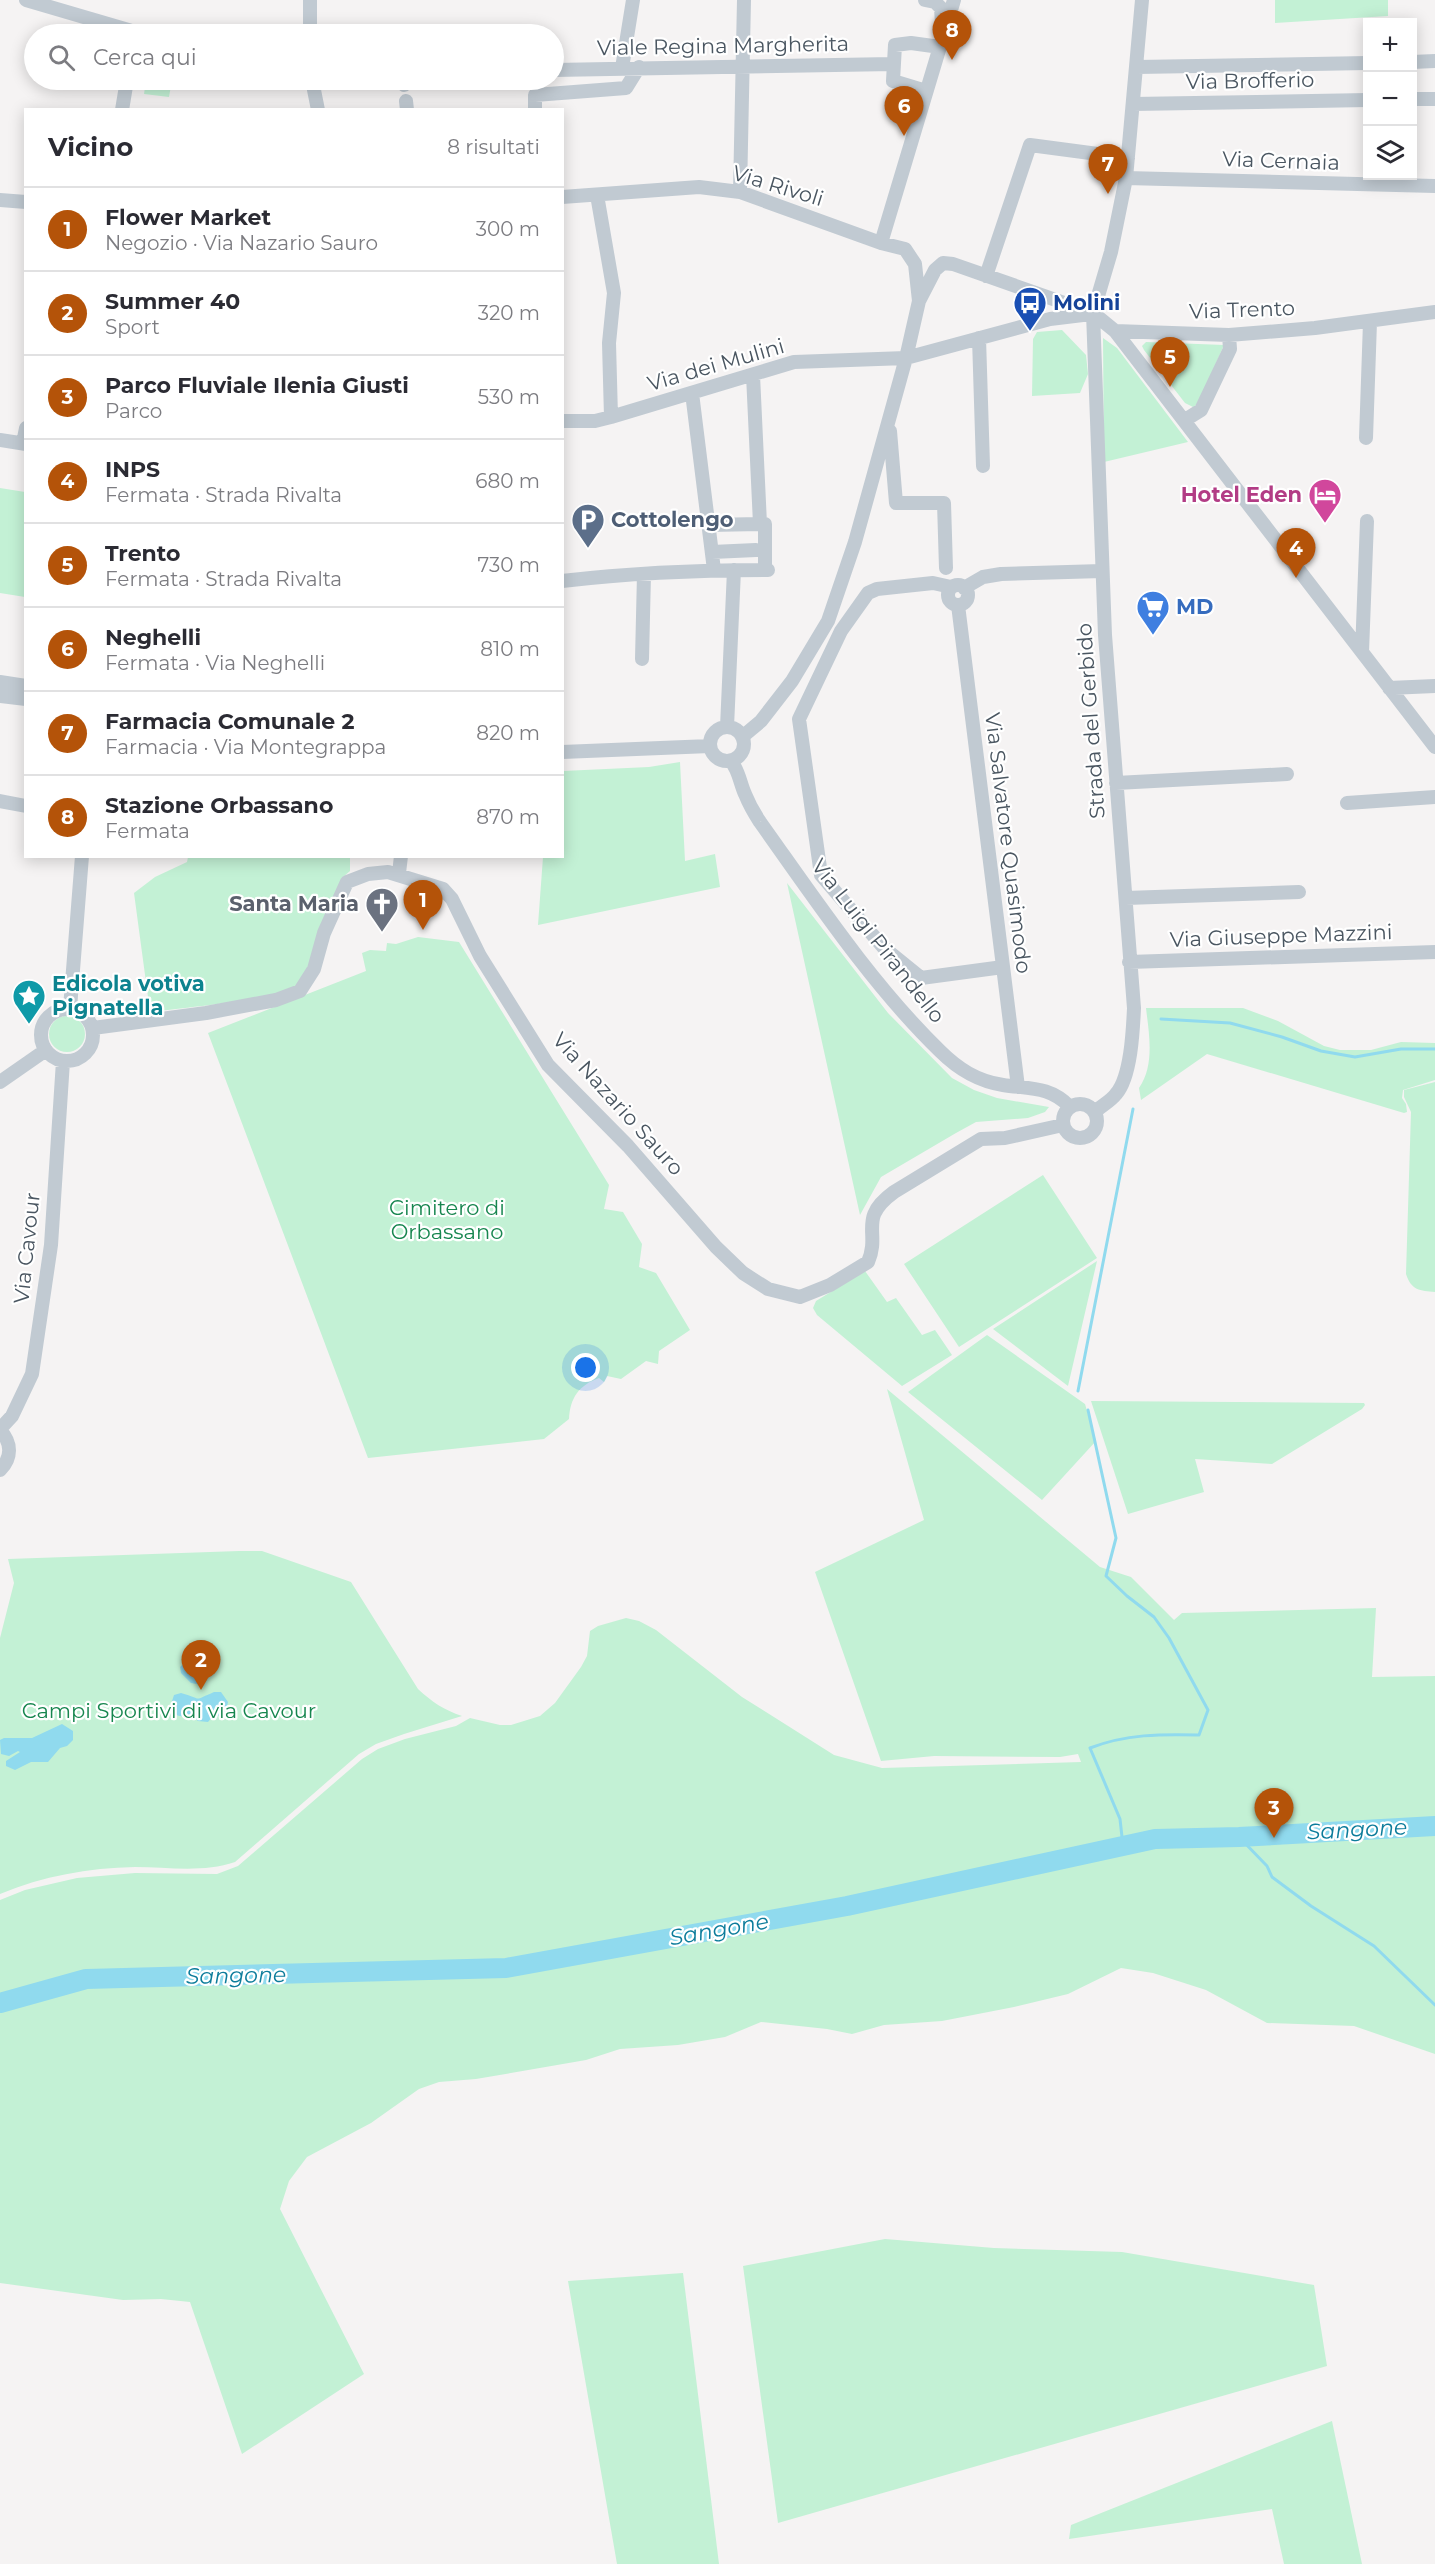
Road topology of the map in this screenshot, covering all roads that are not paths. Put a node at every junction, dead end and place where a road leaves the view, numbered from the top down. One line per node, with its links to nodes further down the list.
1 (26, 0): 8 (street)
2 (308, 0): 9 (street)
3 (633, 0): 18 (street)
4 (744, 0): 15 (street)
5 (925, 0): 10 (street)
6 (954, 0): 10 (street)
7 (1142, 0): 17 (street, Strada del Gerbido)
8 (104, 24)
9 (309, 24)
10 (940, 47): 14 (street); 22 (street)
11 (1417, 62): 12 (street)
12 (1435, 62)
13 (1363, 63): 17 (street)
14 (893, 64): 15 (street, Viale Regina Margherita); 22 (street)
15 (743, 66): 16 (street, Viale Regina Margherita); 33 (street)
16 (639, 67): 18 (street, Viale Regina Margherita); 29 (street)
17 (1137, 67): 26 (street, Strada del Gerbido)
18 (621, 68): 19 (street, Viale Regina Margherita)
19 (564, 70)
20 (125, 90): 27 (street)
21 (316, 90): 28 (street)
22 (926, 91): 38 (street)
23 (1417, 99): 24 (street)
24 (1435, 99)
25 (1363, 100): 26 (street, Via Brofferio)
26 (1133, 104): 30 (street, Strada del Gerbido)
27 (122, 108)
28 (318, 108)
29 (535, 108)
30 (1128, 158): 31 (street, Strada del Gerbido); 39 (street)
31 (1126, 178): 32 (street, Via Cernaia); 42 (street, Strada del Gerbido)
32 (1435, 186)
33 (740, 192): 34 (street, Via Rivoli); 38 (street, Via Rivoli)
34 (597, 195): 35 (street, Via Rivoli); 50 (street)
35 (564, 197)
36 (0, 200): 37 (street)
37 (24, 202)
38 (881, 243): 40 (street, Via Rivoli)
39 (986, 276): 40 (street); 42 (street)
40 (918, 301): 47 (street)
41 (1435, 312): 43 (street, Via Trento)
42 (1093, 313): 44 (street); 46 (street, Via dei Mulini); 66 (street, Strada del Gerbido)
43 (1370, 322): 45 (street, Via Trento); 54 (street)
44 (1115, 331): 45 (street, Via Trento); 52 (street)
45 (1229, 335): 52 (street)
46 (979, 338): 47 (street, Via dei Mulini); 57 (street)
47 (906, 358): 48 (street, Via dei Mulini); 51 (street)
48 (753, 375): 49 (street, Via dei Mulini); 59 (street)
49 (692, 393): 50 (street, Via dei Mulini); 60 (street)
50 (611, 417): 53 (street, Via dei Mulini)
51 (889, 420): 63 (street); 79 (street)
52 (1185, 420): 70 (street)
53 (568, 421)
54 (1366, 438)
55 (0, 440): 56 (street)
56 (24, 444)
57 (983, 466)
58 (1367, 521): 70 (street)
59 (760, 524): 60 (street); 65 (street)
60 (708, 525): 62 (street)
61 (756, 550): 62 (street)
62 (711, 552): 64 (street)
63 (946, 568)
64 (714, 570): 65 (street); 67 (street)
65 (734, 570): 78 (street)
66 (1102, 572): 69 (street); 85 (street, Strada del Gerbido)
67 (644, 574): 68 (street); 71 (street)
68 (564, 581)
69 (958, 587): 98 (street, Via Salvatore Quasimodo); 98 (street)
70 (1362, 652): 75 (street)
71 (642, 659)
72 (0, 682): 73 (street)
73 (24, 686)
74 (1435, 686): 75 (street)
75 (1389, 688): 81 (street)
76 (0, 696): 77 (street)
77 (24, 699)
78 (727, 727): 79 (street); 80 (street)
79 (742, 737): 83 (street)
80 (710, 746): 82 (street); 83 (street)
81 (1435, 747)
82 (564, 752)
83 (731, 761): 104 (street, Via Luigi Pirandello)
84 (1287, 774): 85 (street)
85 (1116, 783): 95 (street, Strada del Gerbido)
86 (1435, 797): 88 (street)
87 (0, 801): 89 (street)
88 (1347, 803)
89 (24, 806)
90 (82, 858): 99 (street)
91 (390, 858): 93 (street)
92 (400, 858): 93 (street)
93 (393, 872): 100 (street); 107 (street, Via Nazario Sauro)
94 (1299, 892): 95 (street)
95 (1126, 898): 97 (street, Strada del Gerbido)
96 (1435, 952): 97 (street, Via Giuseppe Mazzini)
97 (1129, 962): 106 (street, Strada del Gerbido)
98 (1003, 968): 104 (street, Via Salvatore Quasimodo)
99 (70, 1008): 100 (street); 101 (street)
100 (93, 1028): 102 (street)
101 (46, 1050): 102 (street); 103 (street)
102 (63, 1061): 108 (street, Via Cavour)
103 (0, 1082)
104 (1018, 1087): 105 (street, Via Luigi Pirandello)
105 (1070, 1107): 106 (street); 107 (street)
106 (1095, 1112): 107 (street)
107 (1063, 1125)
108 (0, 1430): 109 (street, Via Cavour)
109 (0, 1470)

